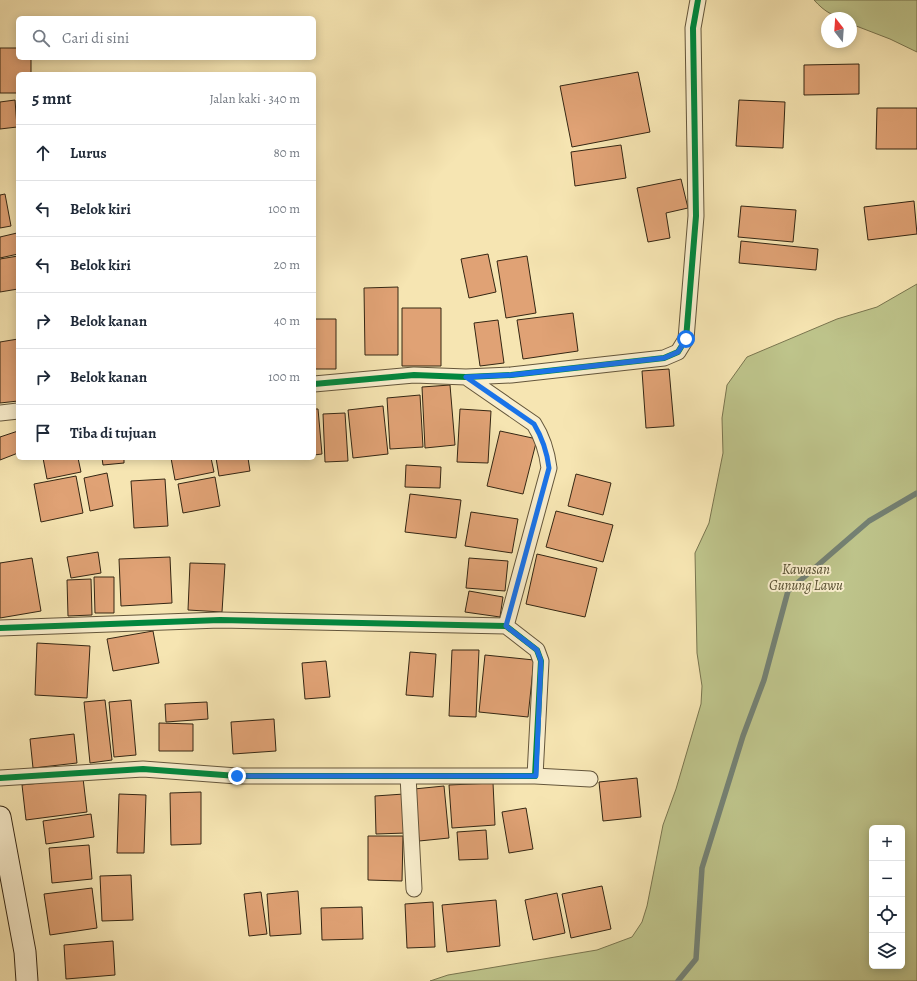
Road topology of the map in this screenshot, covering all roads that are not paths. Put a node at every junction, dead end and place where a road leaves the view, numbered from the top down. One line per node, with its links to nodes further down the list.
1 (698, 0): 2 (street)
2 (466, 377): 3 (street); 6 (street)
3 (316, 384)
4 (16, 411): 5 (street)
5 (0, 413)
6 (506, 626): 7 (street); 9 (street)
7 (0, 628)
8 (408, 776): 9 (street); 10 (street); 13 (street)
9 (536, 776): 11 (street)
10 (0, 778)
11 (590, 778)
12 (0, 816): 14 (main road)
13 (414, 889)
14 (27, 981)

